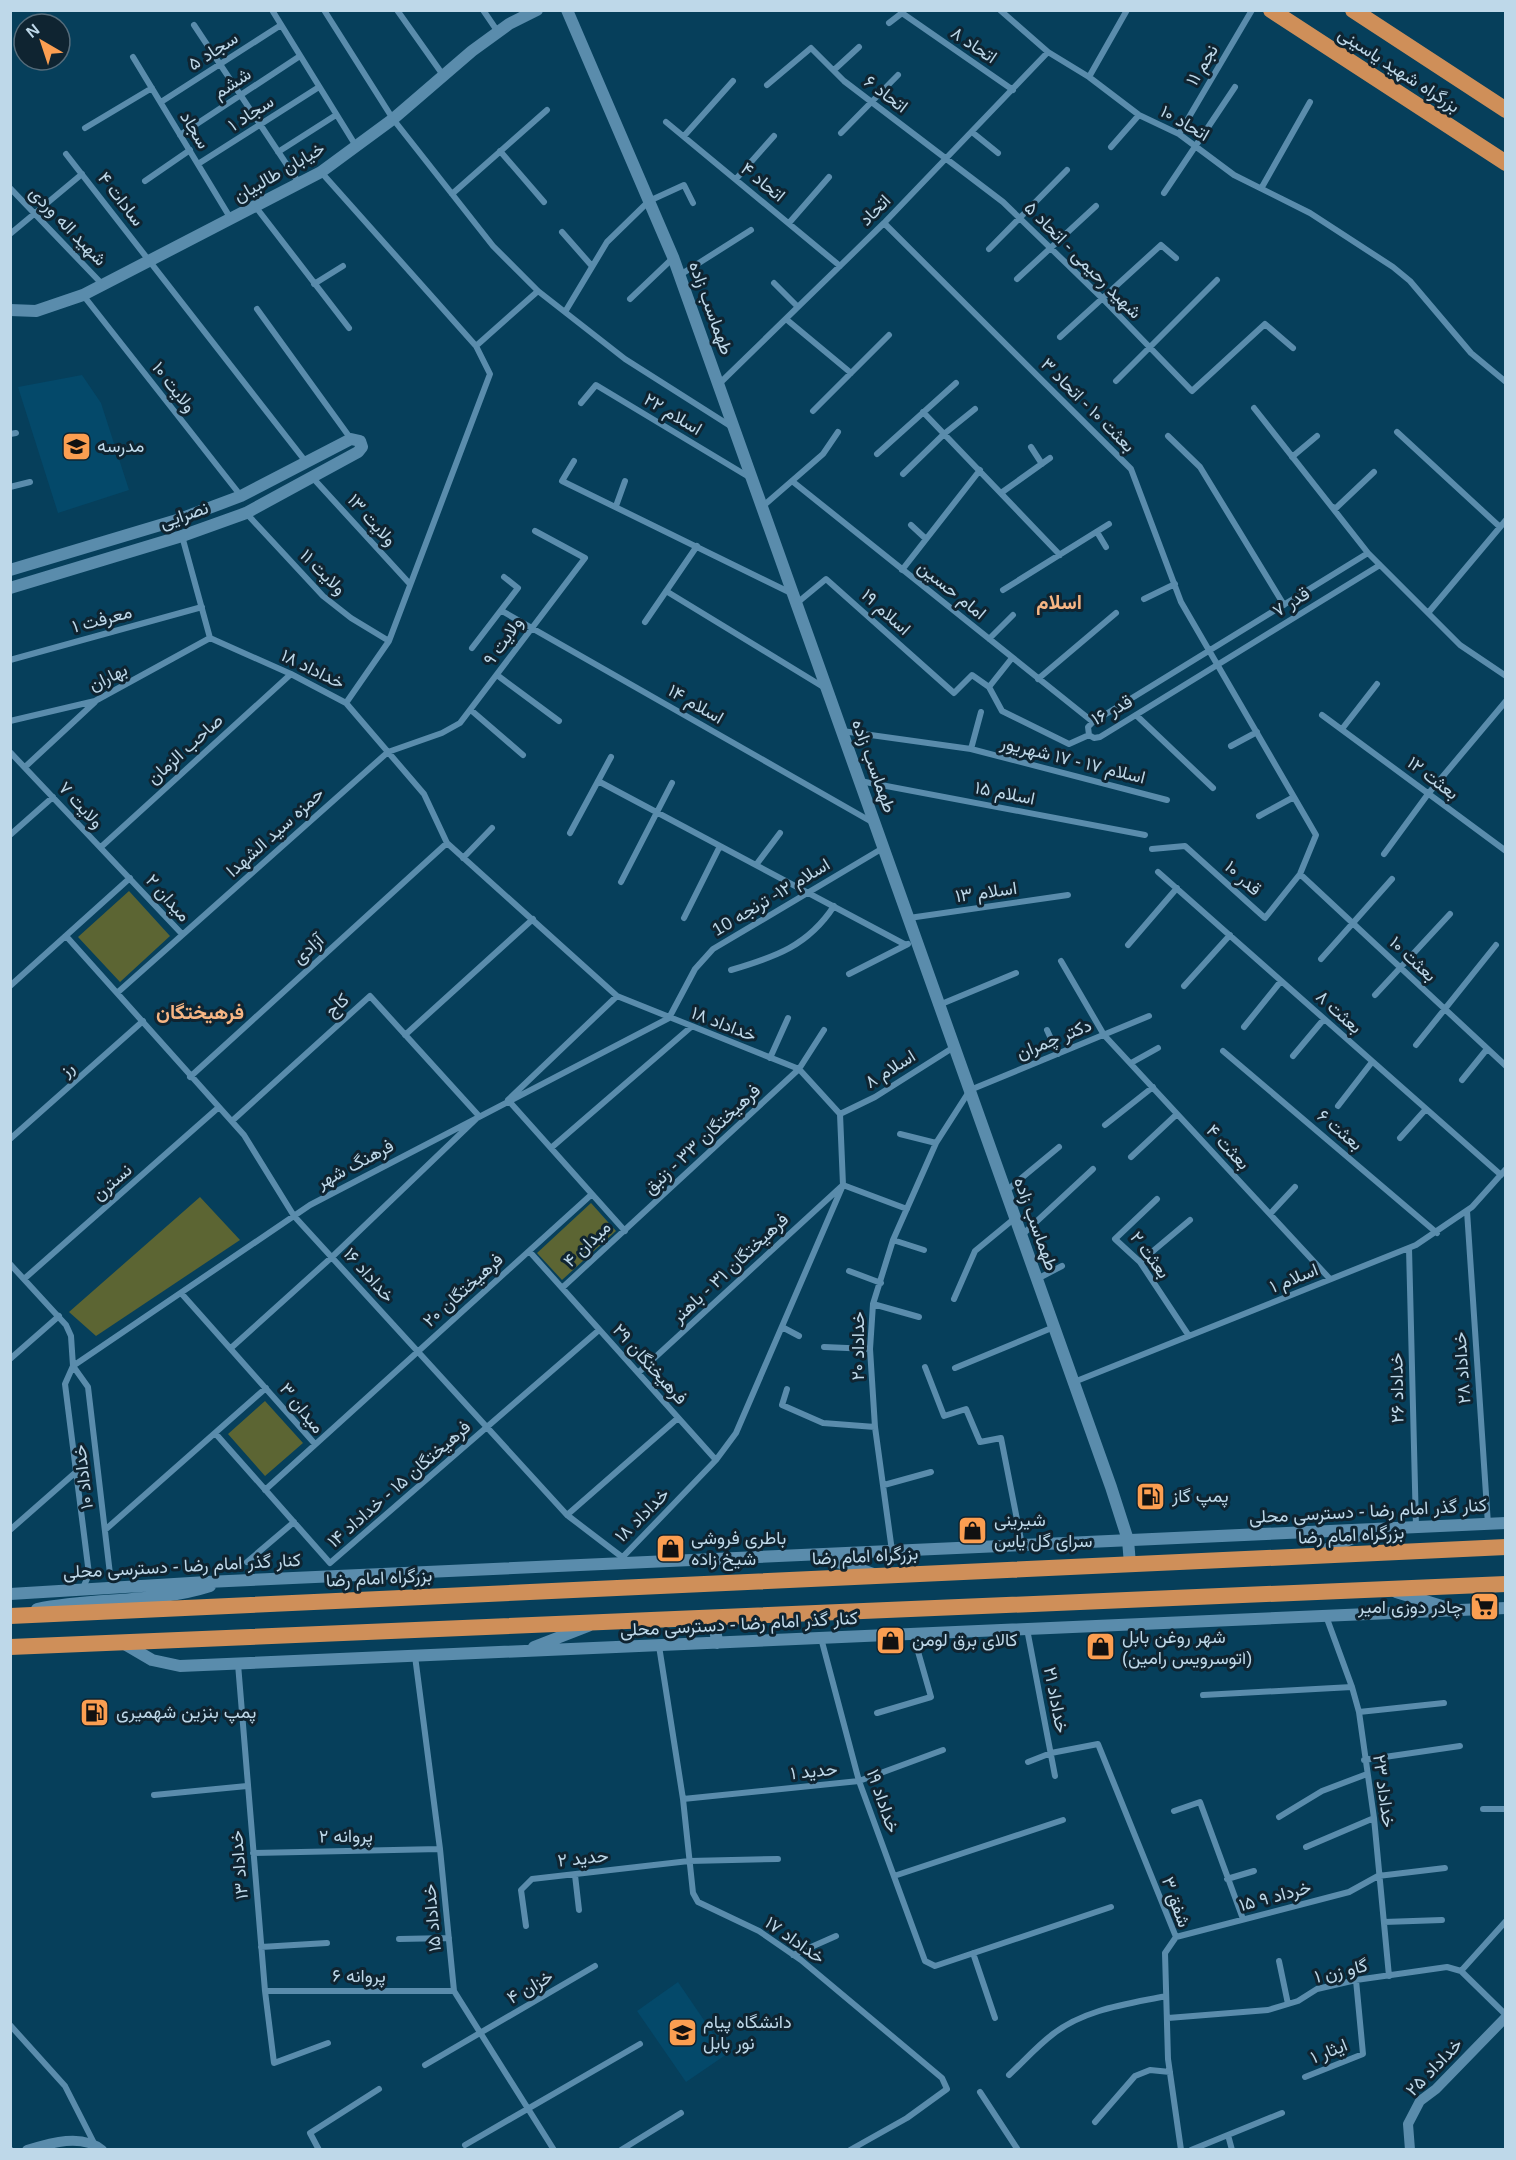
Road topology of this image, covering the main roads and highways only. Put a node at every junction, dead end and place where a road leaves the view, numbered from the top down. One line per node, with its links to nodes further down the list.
1 (537, 10): 5 (main road, خیابان طالبیان)
2 (567, 10): 13 (main road, طهماسب زاده)
3 (1271, 10): 7 (highway, بزرگراه شهید یاسینی)
4 (1353, 10): 6 (highway, بزرگراه شهید یاسینی)
5 (518, 14): 8 (main road, خیابان طالبیان)
6 (1506, 110)
7 (1506, 163)
8 (10, 310)
9 (10, 570): 10 (main road, نصرایی)
10 (10, 588)
11 (1506, 1523): 12 (main road, کنار گذر امام رضا - دسترسی محلی)
12 (1374, 1529): 13 (main road, کنار گذر امام رضا - دسترسی محلی); 16 (main road)
13 (1128, 1540): 15 (main road, کنار گذر امام رضا - دسترسی محلی); 17 (main road, طهماسب زاده)
14 (1506, 1547): 16 (highway, بزرگراه امام رضا)
15 (815, 1554): 18 (main road); 19 (main road, کنار گذر امام رضا - دسترسی محلی)
16 (1312, 1556): 17 (highway, بزرگراه امام رضا)
17 (1130, 1564): 18 (highway, بزرگراه امام رضا)
18 (877, 1575): 25 (highway, بزرگراه امام رضا)
19 (225, 1581): 22 (main road, کنار گذر امام رضا - دسترسی محلی); 25 (main road)
20 (1506, 1584): 21 (highway)
21 (1386, 1589): 24 (main road); 26 (highway)
22 (10, 1594)
23 (1506, 1608): 24 (main road, کنار گذر امام رضا - دسترسی محلی)
24 (1454, 1610): 28 (main road, کنار گذر امام رضا - دسترسی محلی)
25 (10, 1615)
26 (714, 1618): 27 (highway); 28 (main road)
27 (595, 1624): 29 (highway); 31 (main road)
28 (717, 1642): 31 (main road, کنار گذر امام رضا - دسترسی محلی)
29 (123, 1643): 30 (highway); 31 (main road, کنار گذر امام رضا - دسترسی محلی)
30 (10, 1647)
31 (522, 1651)

